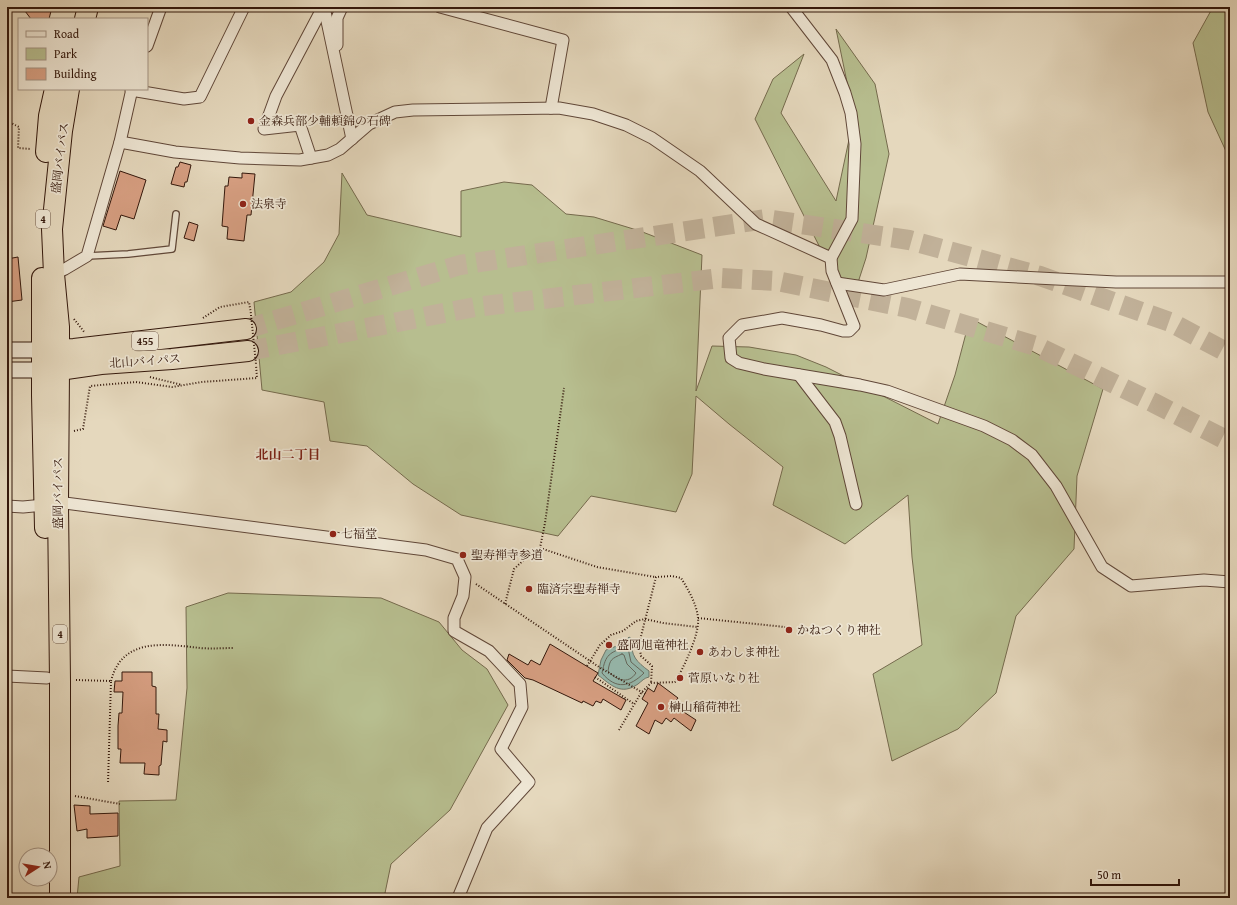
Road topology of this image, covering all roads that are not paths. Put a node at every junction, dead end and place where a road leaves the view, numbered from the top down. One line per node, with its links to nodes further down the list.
1 (74, 7): 9 (highway)
2 (88, 7): 10 (highway)
3 (161, 7): 11 (street)
4 (244, 7): 15 (street)
5 (324, 7): 12 (street); 19 (street)
6 (342, 7): 12 (street)
7 (440, 7): 16 (street)
8 (791, 7): 22 (street)
9 (72, 18)
10 (85, 18)
11 (148, 43)
12 (338, 70): 17 (street)
13 (55, 90): 28 (highway, 盛岡バイパス / 4)
14 (69, 90): 23 (highway, 盛岡バイパス / 4)
15 (132, 90): 18 (street)
16 (551, 108): 17 (street); 22 (street)
17 (352, 139): 19 (street)
18 (120, 142): 19 (street); 21 (street)
19 (310, 158)
20 (176, 214): 21 (lane)
21 (87, 256): 23 (street)
22 (831, 258): 25 (street)
23 (54, 274): 28 (highway, 盛岡バイパス / 4)
24 (1230, 282): 25 (street)
25 (837, 283): 32 (street)
26 (249, 322): 28 (highway, 北山バイパス / 455)
27 (7, 350): 28 (street)
28 (51, 350): 31 (highway, 盛岡バイパス / 4)
29 (252, 358): 31 (highway, 北山バイパス / 455)
30 (7, 370): 31 (street)
31 (51, 370): 33 (highway, 盛岡バイパス / 4)
32 (799, 375): 34 (street); 36 (street)
33 (51, 504): 35 (street); 38 (highway, 盛岡バイパス / 4); 42 (highway, 盛岡バイパス / 4); 43 (street)
34 (856, 504)
35 (7, 506)
36 (1230, 582)
37 (7, 676): 38 (street)
38 (48, 678): 39 (highway, 盛岡バイパス / 4)
39 (49, 847)
40 (49, 887): 41 (highway)
41 (49, 898)
42 (60, 898)
43 (458, 898)

